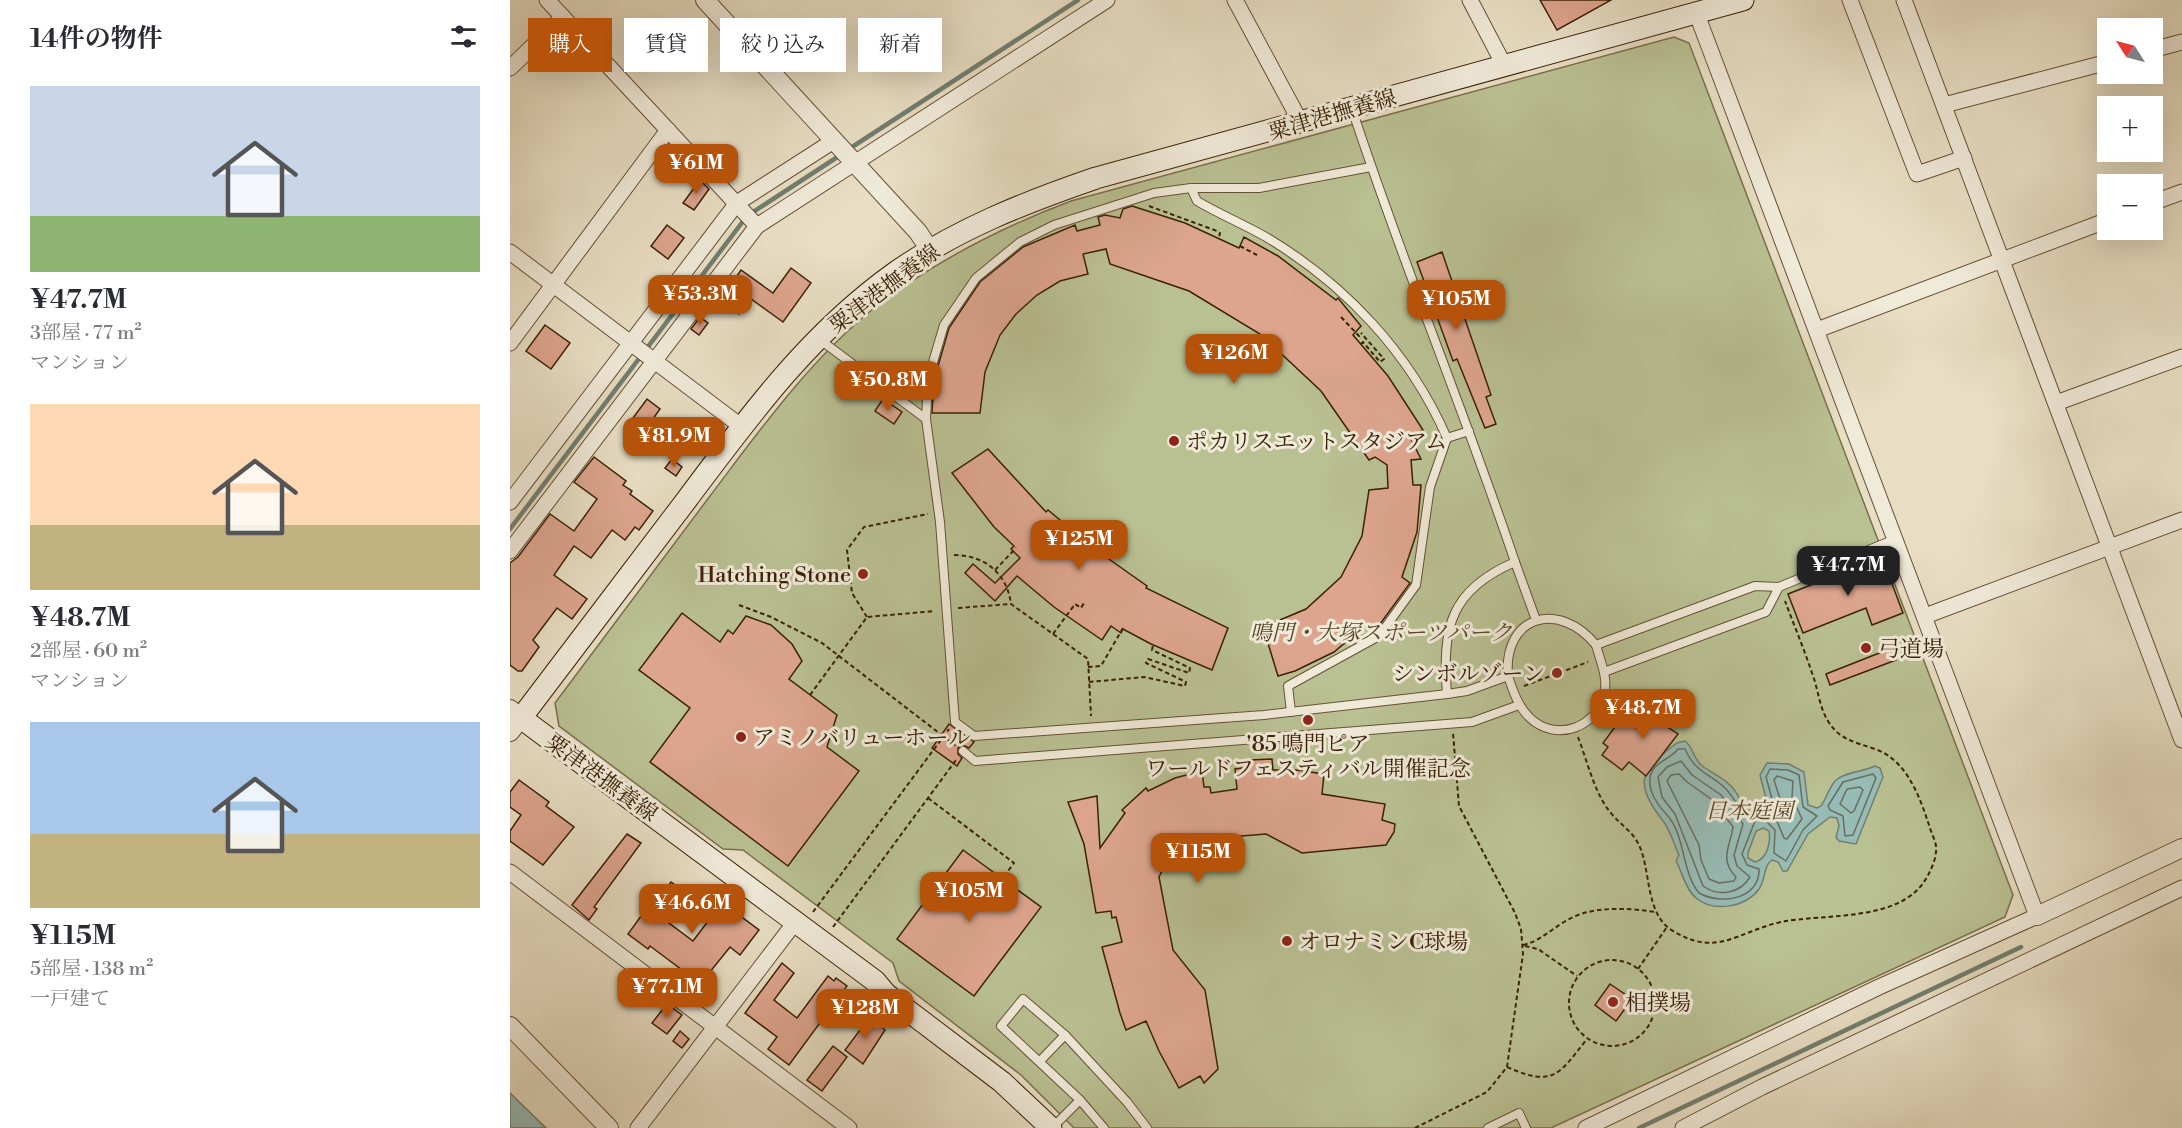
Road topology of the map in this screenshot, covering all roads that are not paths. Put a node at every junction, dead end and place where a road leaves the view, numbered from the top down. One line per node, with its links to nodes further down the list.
1 (547, 0): 10 (street)
2 (705, 0): 20 (street)
3 (1107, 0): 22 (street)
4 (1235, 0): 18 (street)
5 (1470, 0): 13 (street)
6 (1743, 0): 9 (main road, 粟津港撫養線)
7 (1850, 0): 21 (street)
8 (1904, 0): 16 (street)
9 (1693, 6): 13 (main road, 粟津港撫養線); 34 (street)
10 (562, 16): 15 (street); 19 (street)
11 (2182, 42): 12 (street)
12 (2163, 47)
13 (1504, 65): 17 (main road, 粟津港撫養線)
14 (2097, 65): 16 (street)
15 (510, 68)
16 (1944, 105): 21 (street)
17 (1352, 109): 18 (main road, 粟津港撫養線); 23 (lane)
18 (1301, 123): 30 (main road, 粟津港撫養線)
19 (668, 130): 27 (street); 33 (street)
20 (836, 141): 22 (street); 27 (street)
21 (1964, 158): 32 (street)
22 (853, 161): 28 (street); 30 (street)
23 (1371, 166): 24 (lane); 43 (lane)
24 (1191, 188): 41 (lane); 44 (lane)
25 (2182, 192): 26 (street)
26 (2163, 199)
27 (739, 205): 28 (street); 37 (street)
28 (755, 224): 39 (street)
29 (2097, 224): 32 (street)
30 (930, 250): 35 (main road, 粟津港撫養線)
31 (510, 252): 33 (street)
32 (2003, 259): 34 (street); 40 (street)
33 (554, 285): 36 (street); 37 (street)
34 (1816, 330): 47 (street)
35 (817, 338): 41 (lane); 42 (main road, 粟津港撫養線)
36 (510, 343)
37 (632, 344): 39 (street); 45 (street)
38 (2182, 357): 40 (street)
39 (654, 360): 42 (street); 48 (street)
40 (2056, 403): 49 (street)
41 (926, 419): 59 (lane)
42 (742, 427): 60 (main road, 粟津港撫養線)
43 (1469, 430): 44 (lane); 50 (lane)
44 (1447, 438): 59 (lane)
45 (510, 502)
46 (2182, 520): 49 (street)
47 (1896, 539): 51 (lane); 52 (street)
48 (511, 545)
49 (2109, 547): 52 (street); 61 (street)
50 (1515, 562): 53 (lane); 57 (lane)
51 (1779, 587): 54 (lane); 55 (lane)
52 (1925, 616): 67 (street)
53 (1536, 620): 54 (lane); 56 (lane)
54 (1596, 645): 55 (lane)
55 (1604, 672): 58 (lane)
56 (1508, 676): 57 (lane); 58 (lane)
57 (1448, 694): 59 (lane)
58 (1519, 705): 62 (lane)
59 (1291, 712)
60 (514, 720): 66 (main road, 粟津港撫養線)
61 (2182, 740)
62 (963, 751)
63 (2182, 848): 67 (street)
64 (510, 872): 69 (street)
65 (2182, 888): 83 (street)
66 (805, 916): 69 (street); 77 (main road, 粟津港撫養線)
67 (2037, 916): 73 (street)
68 (510, 1026): 74 (street)
69 (715, 1028): 75 (street); 76 (street)
70 (1065, 1035): 71 (lane); 71 (lane); 79 (lane)
71 (1040, 1061): 72 (lane)
72 (1080, 1100): 77 (lane); 78 (lane)
73 (1613, 1122): 82 (street)
74 (609, 1128)
75 (638, 1128)
76 (849, 1128)
77 (1051, 1128)
78 (1104, 1128)
79 (1147, 1128)
80 (1488, 1128): 81 (lane)
81 (1526, 1128)
82 (1586, 1128)
83 (1683, 1128)

